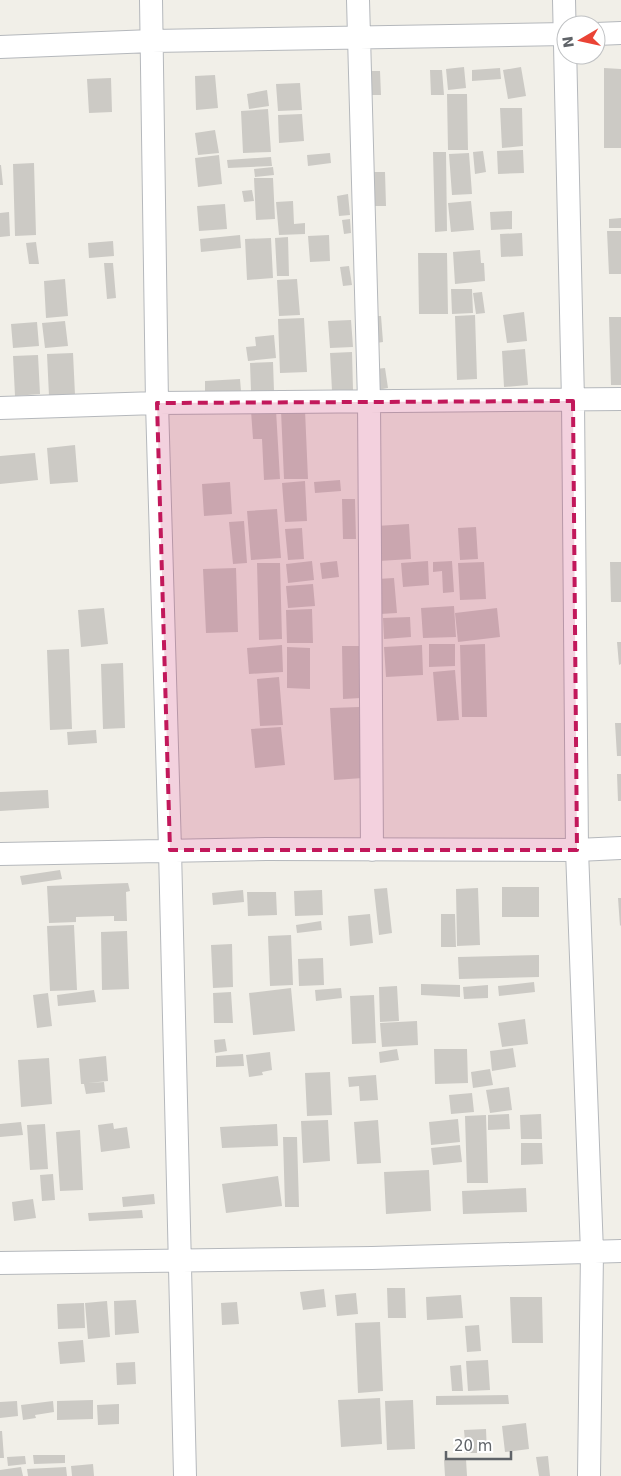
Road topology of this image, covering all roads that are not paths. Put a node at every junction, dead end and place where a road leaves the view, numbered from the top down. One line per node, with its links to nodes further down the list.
1 (151, 0): 9 (street)
2 (358, 0): 8 (street)
3 (564, 0): 4 (street)
4 (564, 15)
5 (621, 33): 7 (street)
6 (556, 34): 8 (street)
7 (606, 34)
8 (358, 37): 9 (street); 13 (street)
9 (152, 41): 10 (street); 15 (street)
10 (0, 47)
11 (566, 65): 14 (street)
12 (621, 399): 14 (street)
13 (368, 401): 14 (street); 15 (street); 19 (street)
14 (573, 401): 20 (street)
15 (157, 403): 16 (street); 18 (street)
16 (0, 408)
17 (621, 848): 20 (street)
18 (170, 850): 19 (street); 21 (street); 24 (street)
19 (372, 850): 20 (street)
20 (577, 850): 23 (street)
21 (0, 854)
22 (621, 1251): 23 (street)
23 (592, 1252): 24 (street); 27 (street)
24 (180, 1260): 25 (street); 26 (street)
25 (0, 1263)
26 (184, 1476)
27 (589, 1476)

